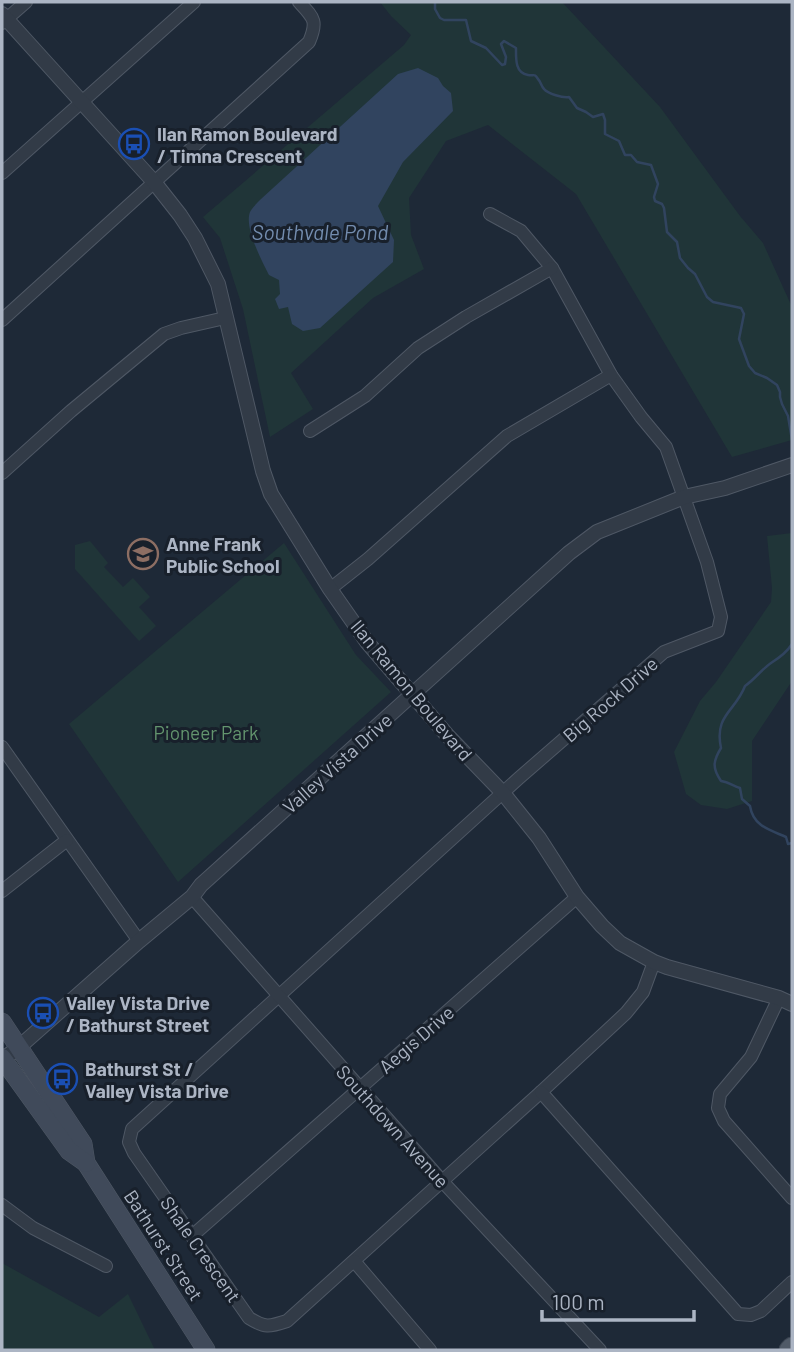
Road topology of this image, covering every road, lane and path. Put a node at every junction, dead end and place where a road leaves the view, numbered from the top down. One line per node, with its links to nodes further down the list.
1 (26, 2): 4 (street)
2 (194, 2): 5 (street)
3 (299, 2): 7 (street)
4 (3, 19): 5 (street, Ilan Ramon Boulevard)
5 (80, 102): 6 (street); 7 (street, Ilan Ramon Boulevard)
6 (2, 173)
7 (153, 182): 10 (street, Ilan Ramon Boulevard); 11 (street)
8 (490, 214): 9 (street)
9 (552, 268): 12 (street); 13 (street)
10 (225, 318): 15 (street); 17 (street, Ilan Ramon Boulevard)
11 (2, 320)
12 (611, 374): 16 (street); 17 (street)
13 (310, 430)
14 (792, 465): 16 (street, Valley Vista Drive)
15 (2, 473)
16 (684, 497): 18 (street, Valley Vista Drive); 20 (street, Big Rock Drive)
17 (330, 589): 18 (street, Ilan Ramon Boulevard)
18 (412, 696): 20 (street, Ilan Ramon Boulevard); 23 (street, Valley Vista Drive)
19 (2, 747): 21 (street)
20 (503, 793): 24 (street, Ilan Ramon Boulevard); 27 (street, Shale Crescent)
21 (67, 840): 22 (street); 25 (street)
22 (2, 891)
23 (192, 897): 25 (street, Valley Vista Drive); 27 (street, Southdown Avenue)
24 (577, 897): 26 (street, Ilan Ramon Boulevard); 32 (street, Aegis Drive)
25 (139, 941): 30 (street, Valley Vista Drive)
26 (654, 962): 28 (street, Ilan Ramon Boulevard); 33 (street, Shale Crescent)
27 (279, 997): 32 (street, Southdown Avenue); 38 (street, Shale Crescent)
28 (785, 1001): 36 (street)
29 (2, 1023): 30 (main road, Bathurst Street)
30 (18, 1048): 31 (street, Valley Vista Drive); 34 (main road, Bathurst Street)
31 (2, 1059): 34 (main road, Bathurst Street)
32 (360, 1088): 35 (street, Southdown Avenue); 38 (street, Aegis Drive)
33 (541, 1092): 35 (street, Shale Crescent); 41 (street)
34 (86, 1163): 42 (main road, Bathurst Street)
35 (442, 1181): 39 (street, Shale Crescent); 44 (street, Southdown Avenue)
36 (792, 1198)
37 (2, 1203): 40 (street)
38 (192, 1236): 39 (street, Shale Crescent)
39 (354, 1261): 43 (street)
40 (106, 1266)
41 (792, 1282)
42 (206, 1350)
43 (430, 1350)
44 (600, 1350)

